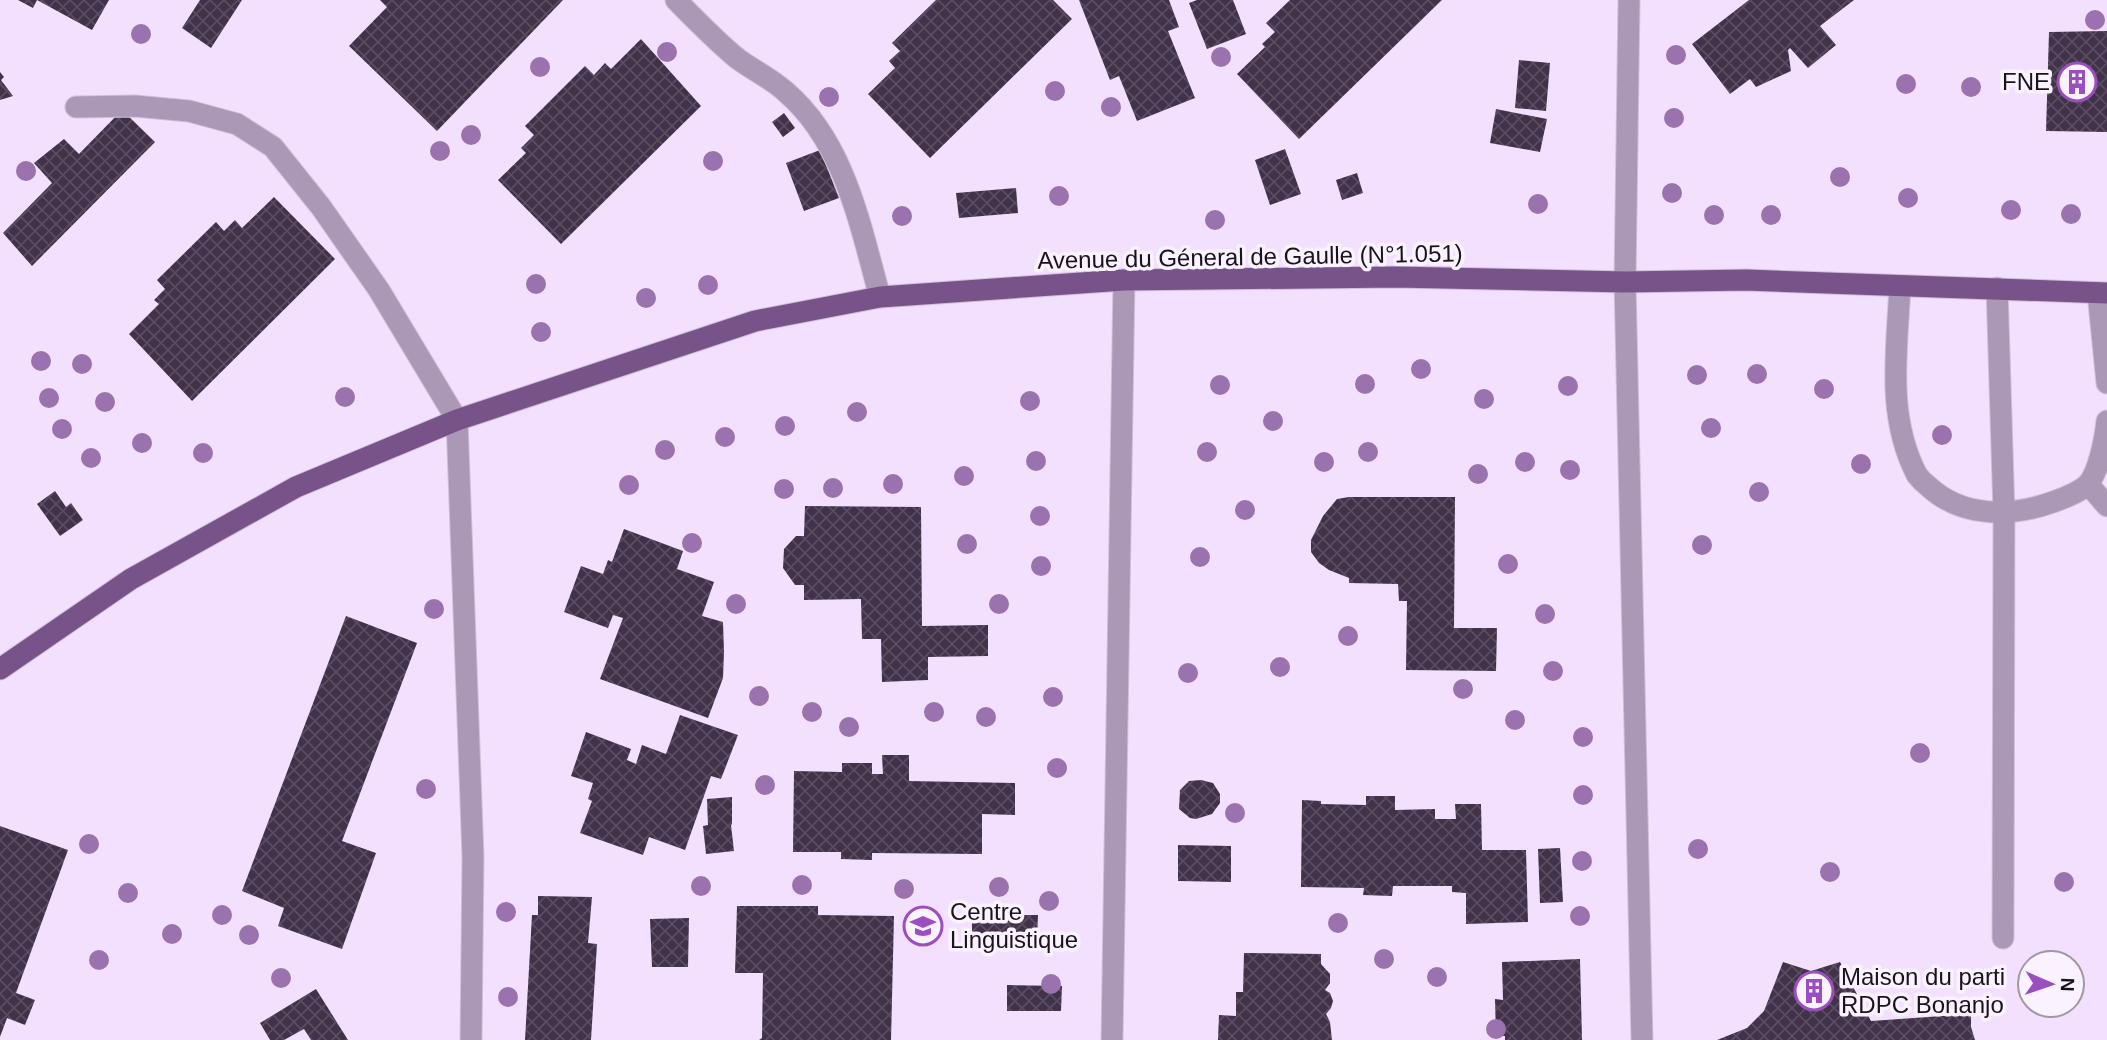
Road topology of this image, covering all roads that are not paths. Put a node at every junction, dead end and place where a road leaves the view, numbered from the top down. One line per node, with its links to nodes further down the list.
1 (676, 0): 9 (street)
2 (1629, 0): 5 (street)
3 (76, 107): 11 (street)
4 (1124, 281): 5 (main road, Avenue du Géneral de Gaulle (N°1.051)); 9 (main road, Avenue du Géneral de Gaulle (N°1.051)); 19 (street)
5 (1625, 282): 6 (main road, Avenue du Géneral de Gaulle (N°1.051)); 20 (street)
6 (1900, 286): 7 (main road, Avenue du Géneral de Gaulle (N°1.051)); 15 (street)
7 (1997, 288): 8 (main road, Avenue du Géneral de Gaulle (N°1.051)); 15 (street)
8 (2103, 293): 10 (street)
9 (880, 297): 11 (main road, Avenue du Géneral de Gaulle (N°1.051))
10 (2107, 383)
11 (457, 419): 16 (main road, Avenue du Géneral de Gaulle (N°1.051)); 18 (street)
12 (2107, 421): 13 (street)
13 (2088, 484): 14 (street); 15 (street)
14 (2107, 506)
15 (2004, 513): 17 (street)
16 (0, 669)
17 (2003, 938)
18 (471, 1040)
19 (1112, 1040)
20 (1642, 1040)

